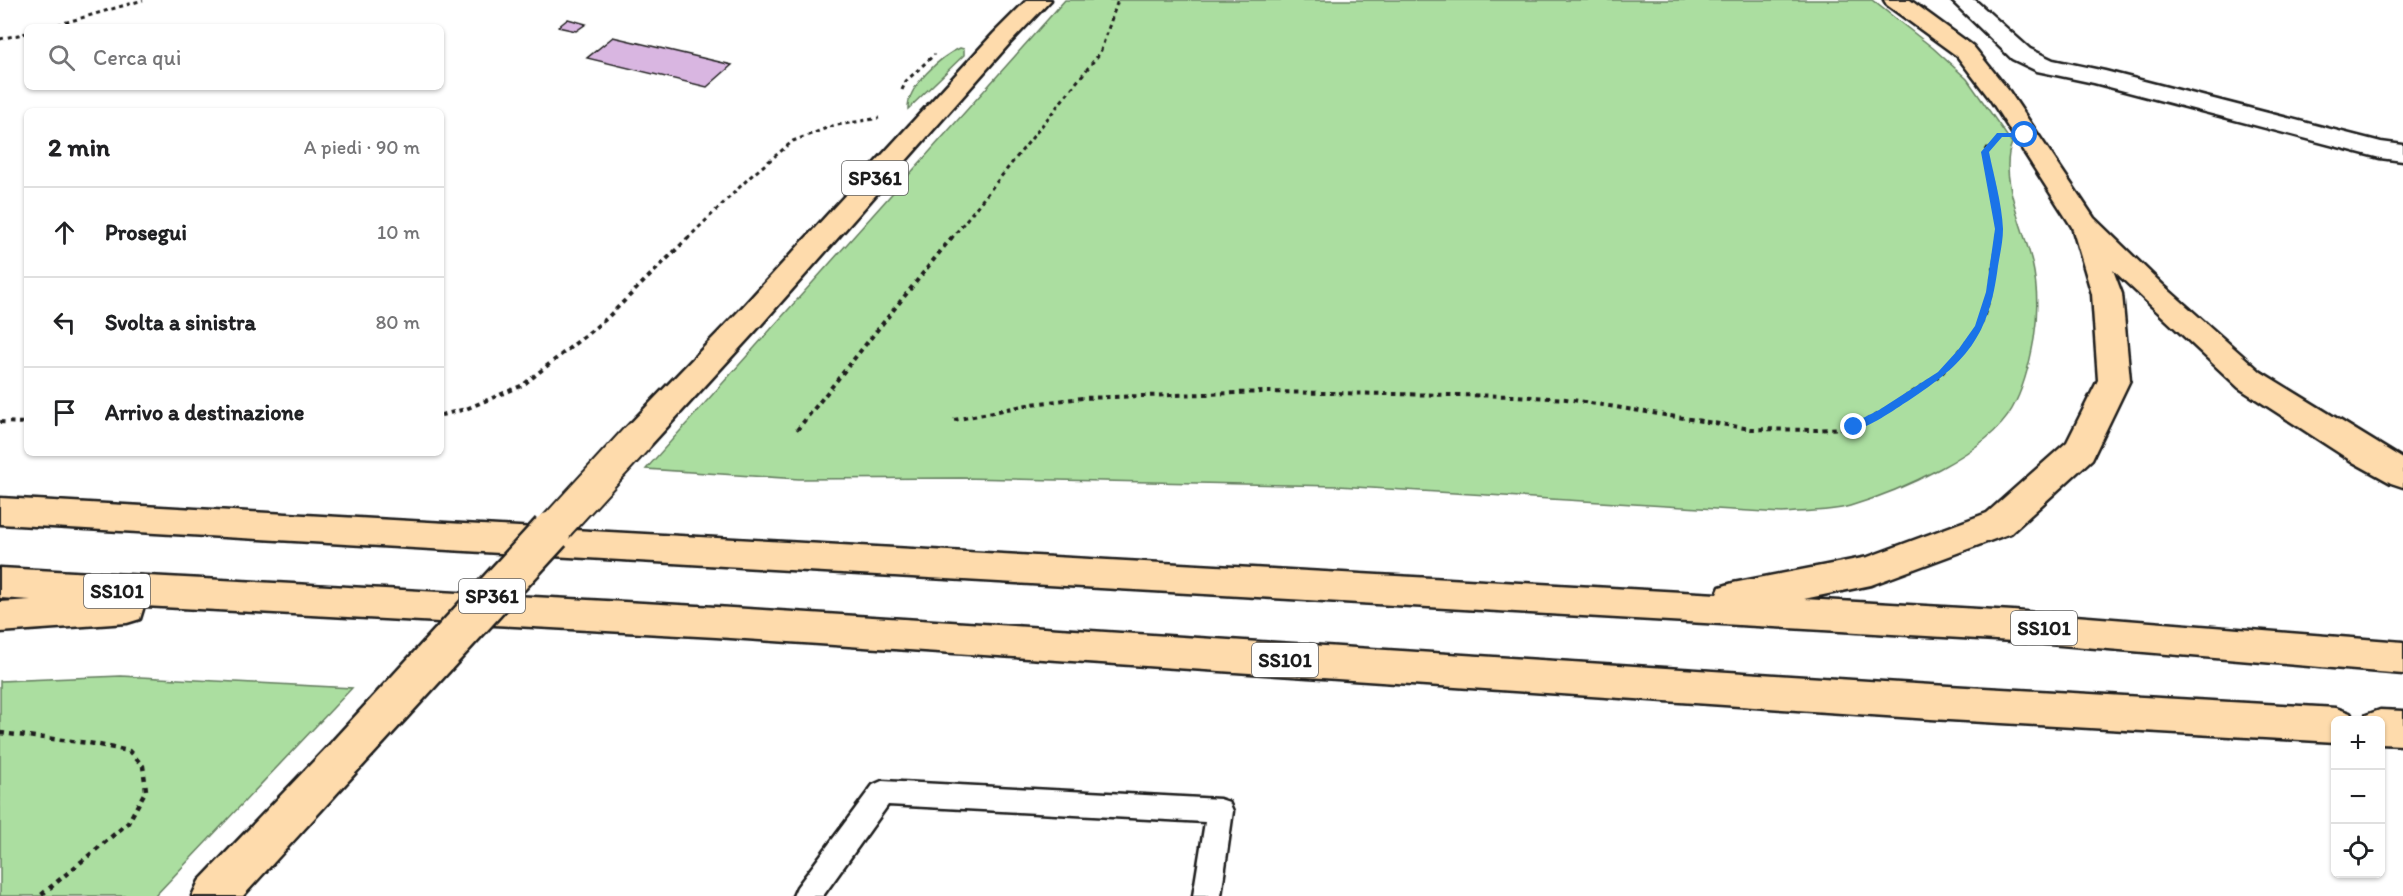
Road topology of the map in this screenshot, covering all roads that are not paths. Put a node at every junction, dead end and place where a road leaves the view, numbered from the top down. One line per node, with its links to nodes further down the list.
1 (1040, 0): 16 (main road, SP361, bridge)
2 (1895, 0): 5 (main road)
3 (1962, 0): 4 (street)
4 (2403, 153)
5 (2084, 224): 6 (main road); 10 (main road)
6 (2403, 474)
7 (0, 511): 10 (main road, SS101)
8 (0, 584): 9 (main road, SS101)
9 (234, 598): 11 (main road); 13 (main road, SS101)
10 (1684, 608): 12 (main road, SS101)
11 (0, 617)
12 (2403, 658)
13 (2331, 724)
14 (2385, 727): 15 (main road)
15 (2403, 728)
16 (214, 896)
17 (807, 896): 18 (lane)
18 (1207, 896)

